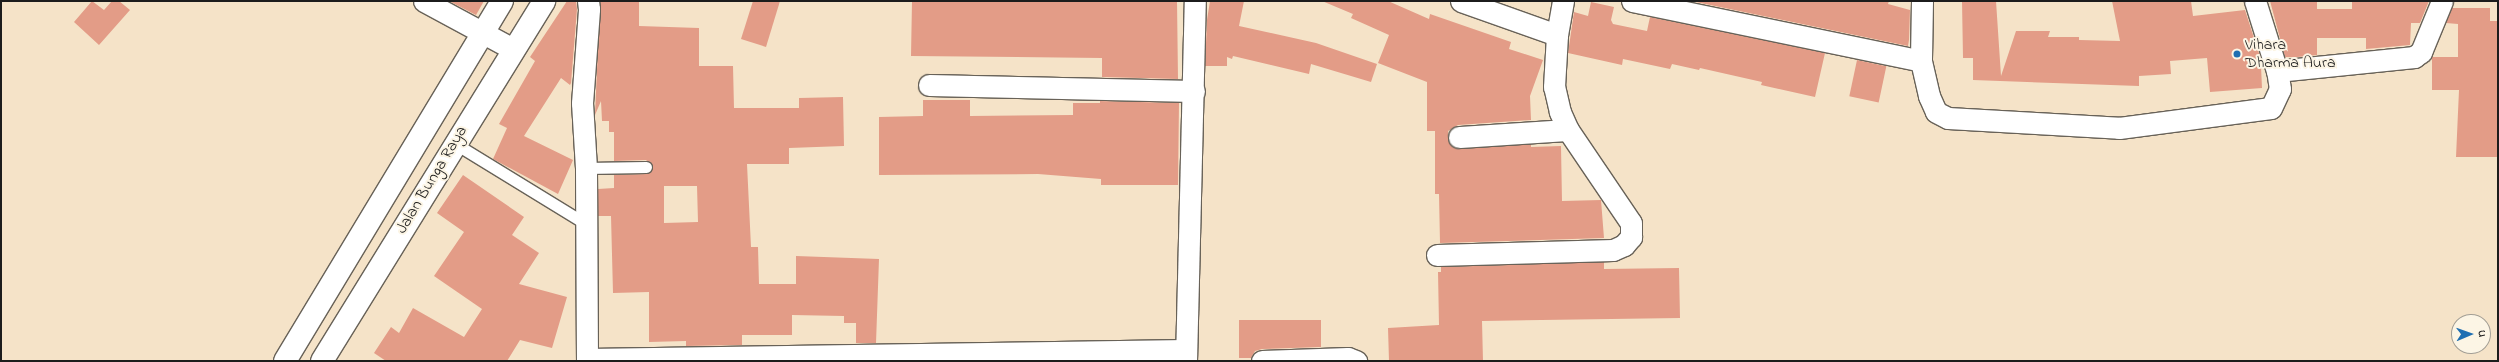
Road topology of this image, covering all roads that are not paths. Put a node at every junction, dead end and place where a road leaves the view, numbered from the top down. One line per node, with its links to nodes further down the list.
1 (424, 1): 12 (street)
2 (502, 1): 12 (main road, Jalan Bunga Raya)
3 (544, 1): 14 (main road, Jalan Bunga Raya)
4 (588, 1): 23 (street)
5 (1196, 1): 18 (street)
6 (1461, 1): 13 (street)
7 (1563, 1): 13 (street)
8 (1632, 1): 15 (street)
9 (1922, 1): 15 (street)
10 (2255, 1): 16 (street)
11 (2442, 1): 16 (street)
12 (484, 32): 14 (street); 27 (main road, Jalan Bunga Raya)
13 (1557, 35): 19 (street)
14 (513, 49): 21 (main road, Jalan Bunga Raya)
15 (1921, 61): 16 (street)
16 (2277, 71)
17 (929, 85): 18 (street)
18 (1194, 91): 26 (street)
19 (1568, 130): 20 (street); 25 (street)
20 (1459, 137)
21 (454, 143): 24 (lane); 29 (main road, Jalan Bunga Raya)
22 (646, 166): 23 (lane)
23 (586, 168): 24 (street)
24 (586, 224): 28 (street)
25 (1437, 255)
26 (1186, 355): 28 (street)
27 (287, 360)
28 (587, 360)
29 (322, 361)
30 (1262, 361): 31 (street)
31 (1356, 361)

